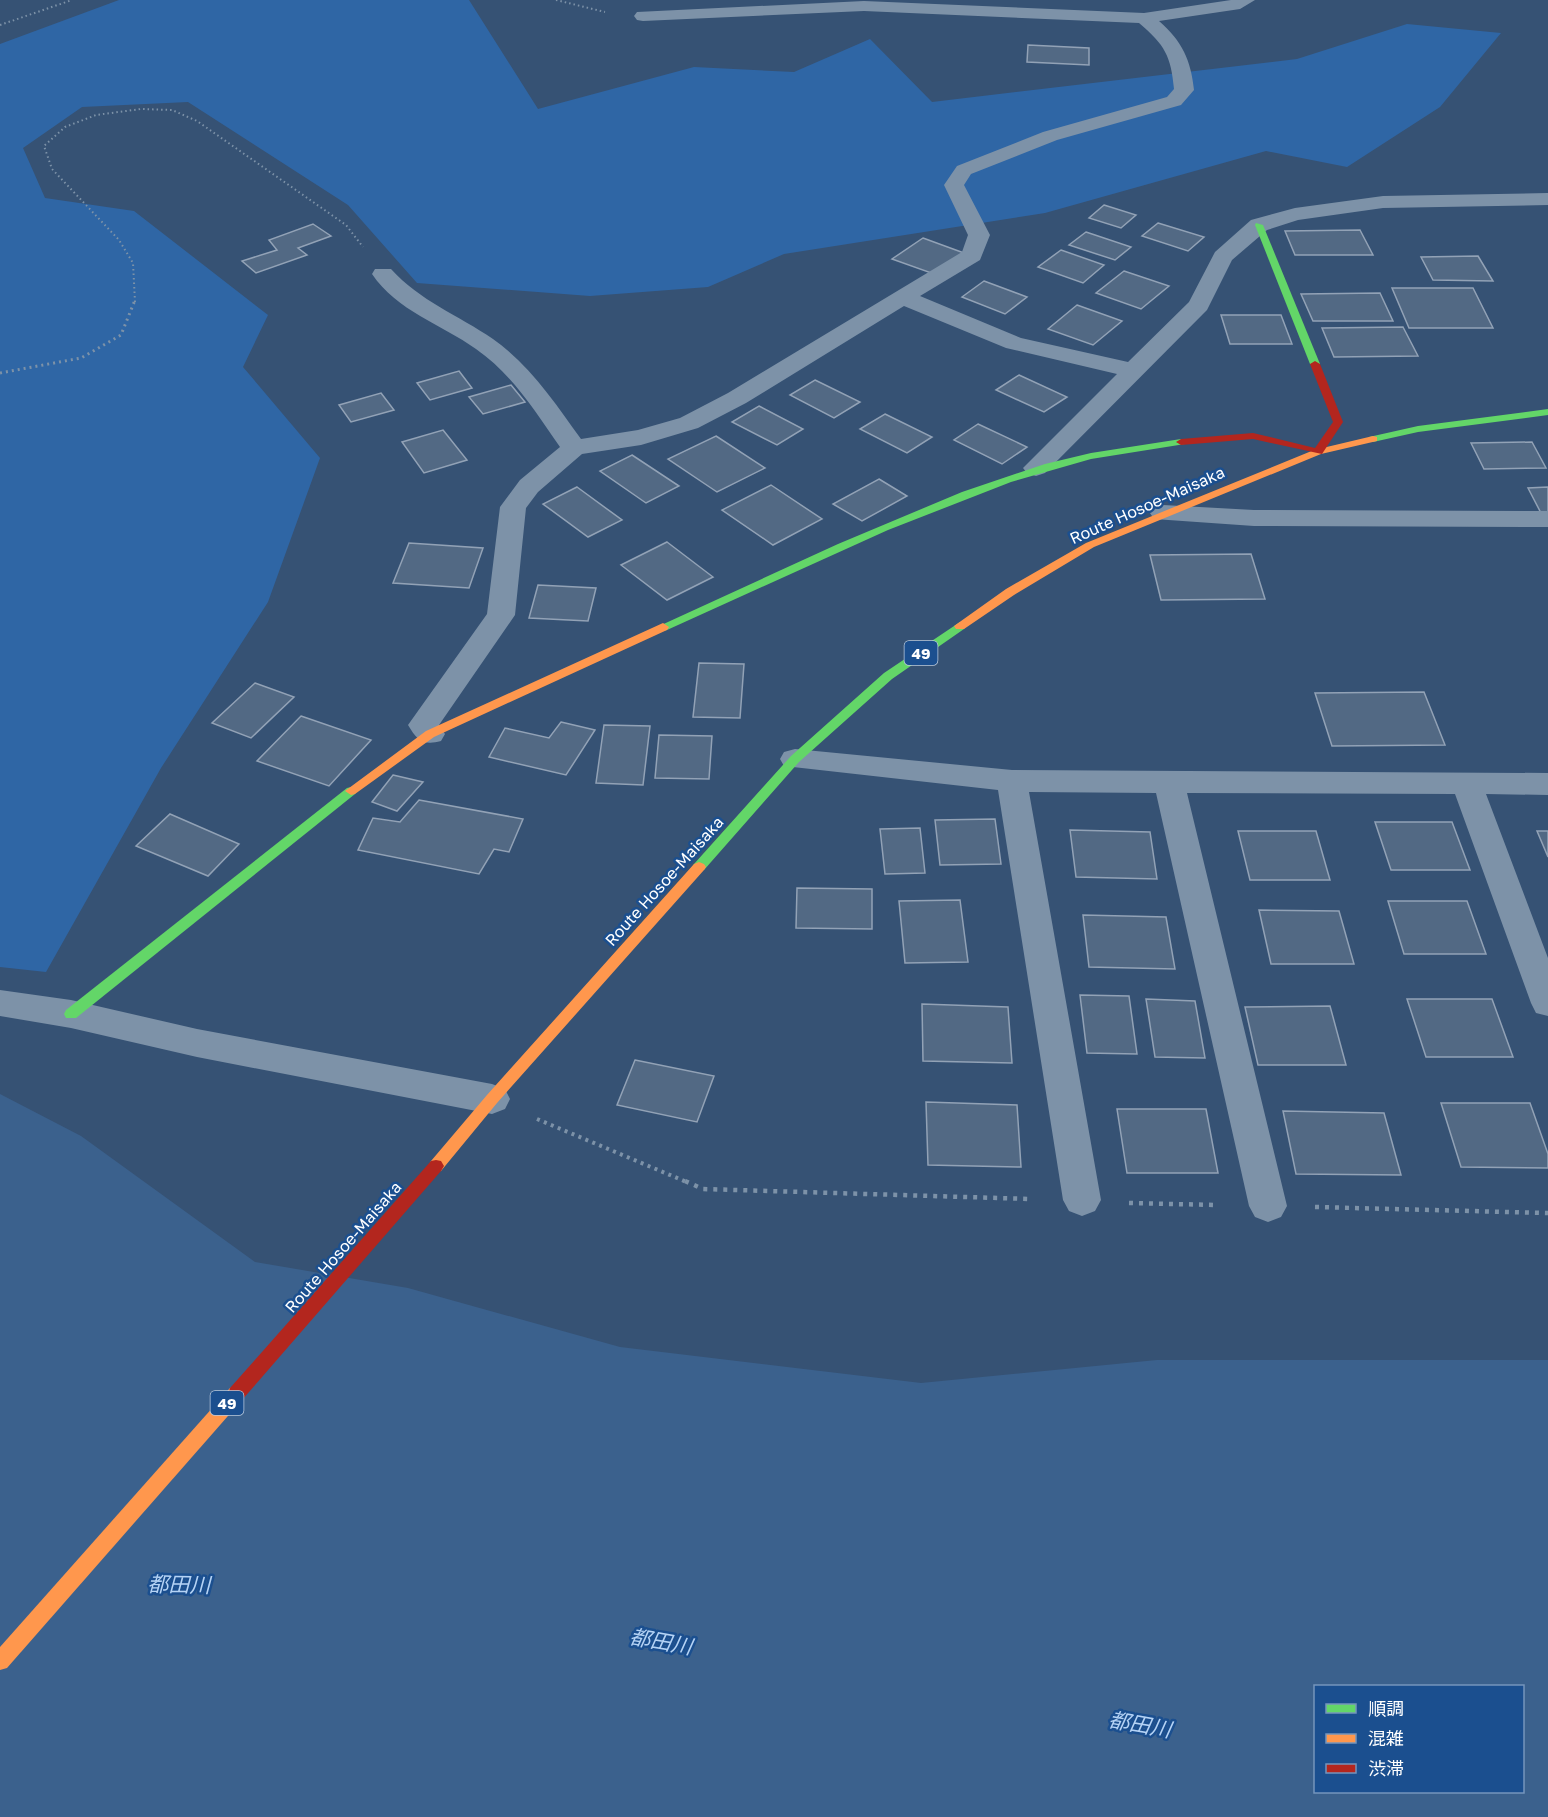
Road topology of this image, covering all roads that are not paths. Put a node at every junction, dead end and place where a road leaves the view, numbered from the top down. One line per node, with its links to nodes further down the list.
1 (1246, 0): 3 (street)
2 (643, 16): 3 (street)
3 (1144, 18): 7 (street)
4 (1548, 200): 5 (street)
5 (1259, 225): 8 (street); 11 (main road)
6 (383, 274): 10 (street)
7 (904, 298): 8 (street); 10 (street)
8 (1132, 370): 12 (street)
9 (1548, 411): 11 (main road, Route Hosoe-Maisaka / 49)
10 (574, 448): 15 (street)
11 (1318, 452): 12 (main road); 13 (main road, Route Hosoe-Maisaka / 49)
12 (1036, 468): 15 (main road)
13 (1163, 513): 14 (street); 16 (main road, Route Hosoe-Maisaka / 49)
14 (1548, 519)
15 (430, 734): 23 (main road)
16 (795, 759): 17 (street); 24 (main road, Route Hosoe-Maisaka / 49)
17 (1012, 781): 18 (street); 25 (street)
18 (1169, 783): 19 (street); 26 (street)
19 (1466, 783): 20 (street); 21 (street)
20 (1548, 784)
21 (1548, 1002)
22 (0, 1004): 23 (street)
23 (71, 1014): 24 (street)
24 (492, 1099): 27 (main road, Route Hosoe-Maisaka / 49)
25 (1082, 1200)
26 (1268, 1206)
27 (0, 1661)

